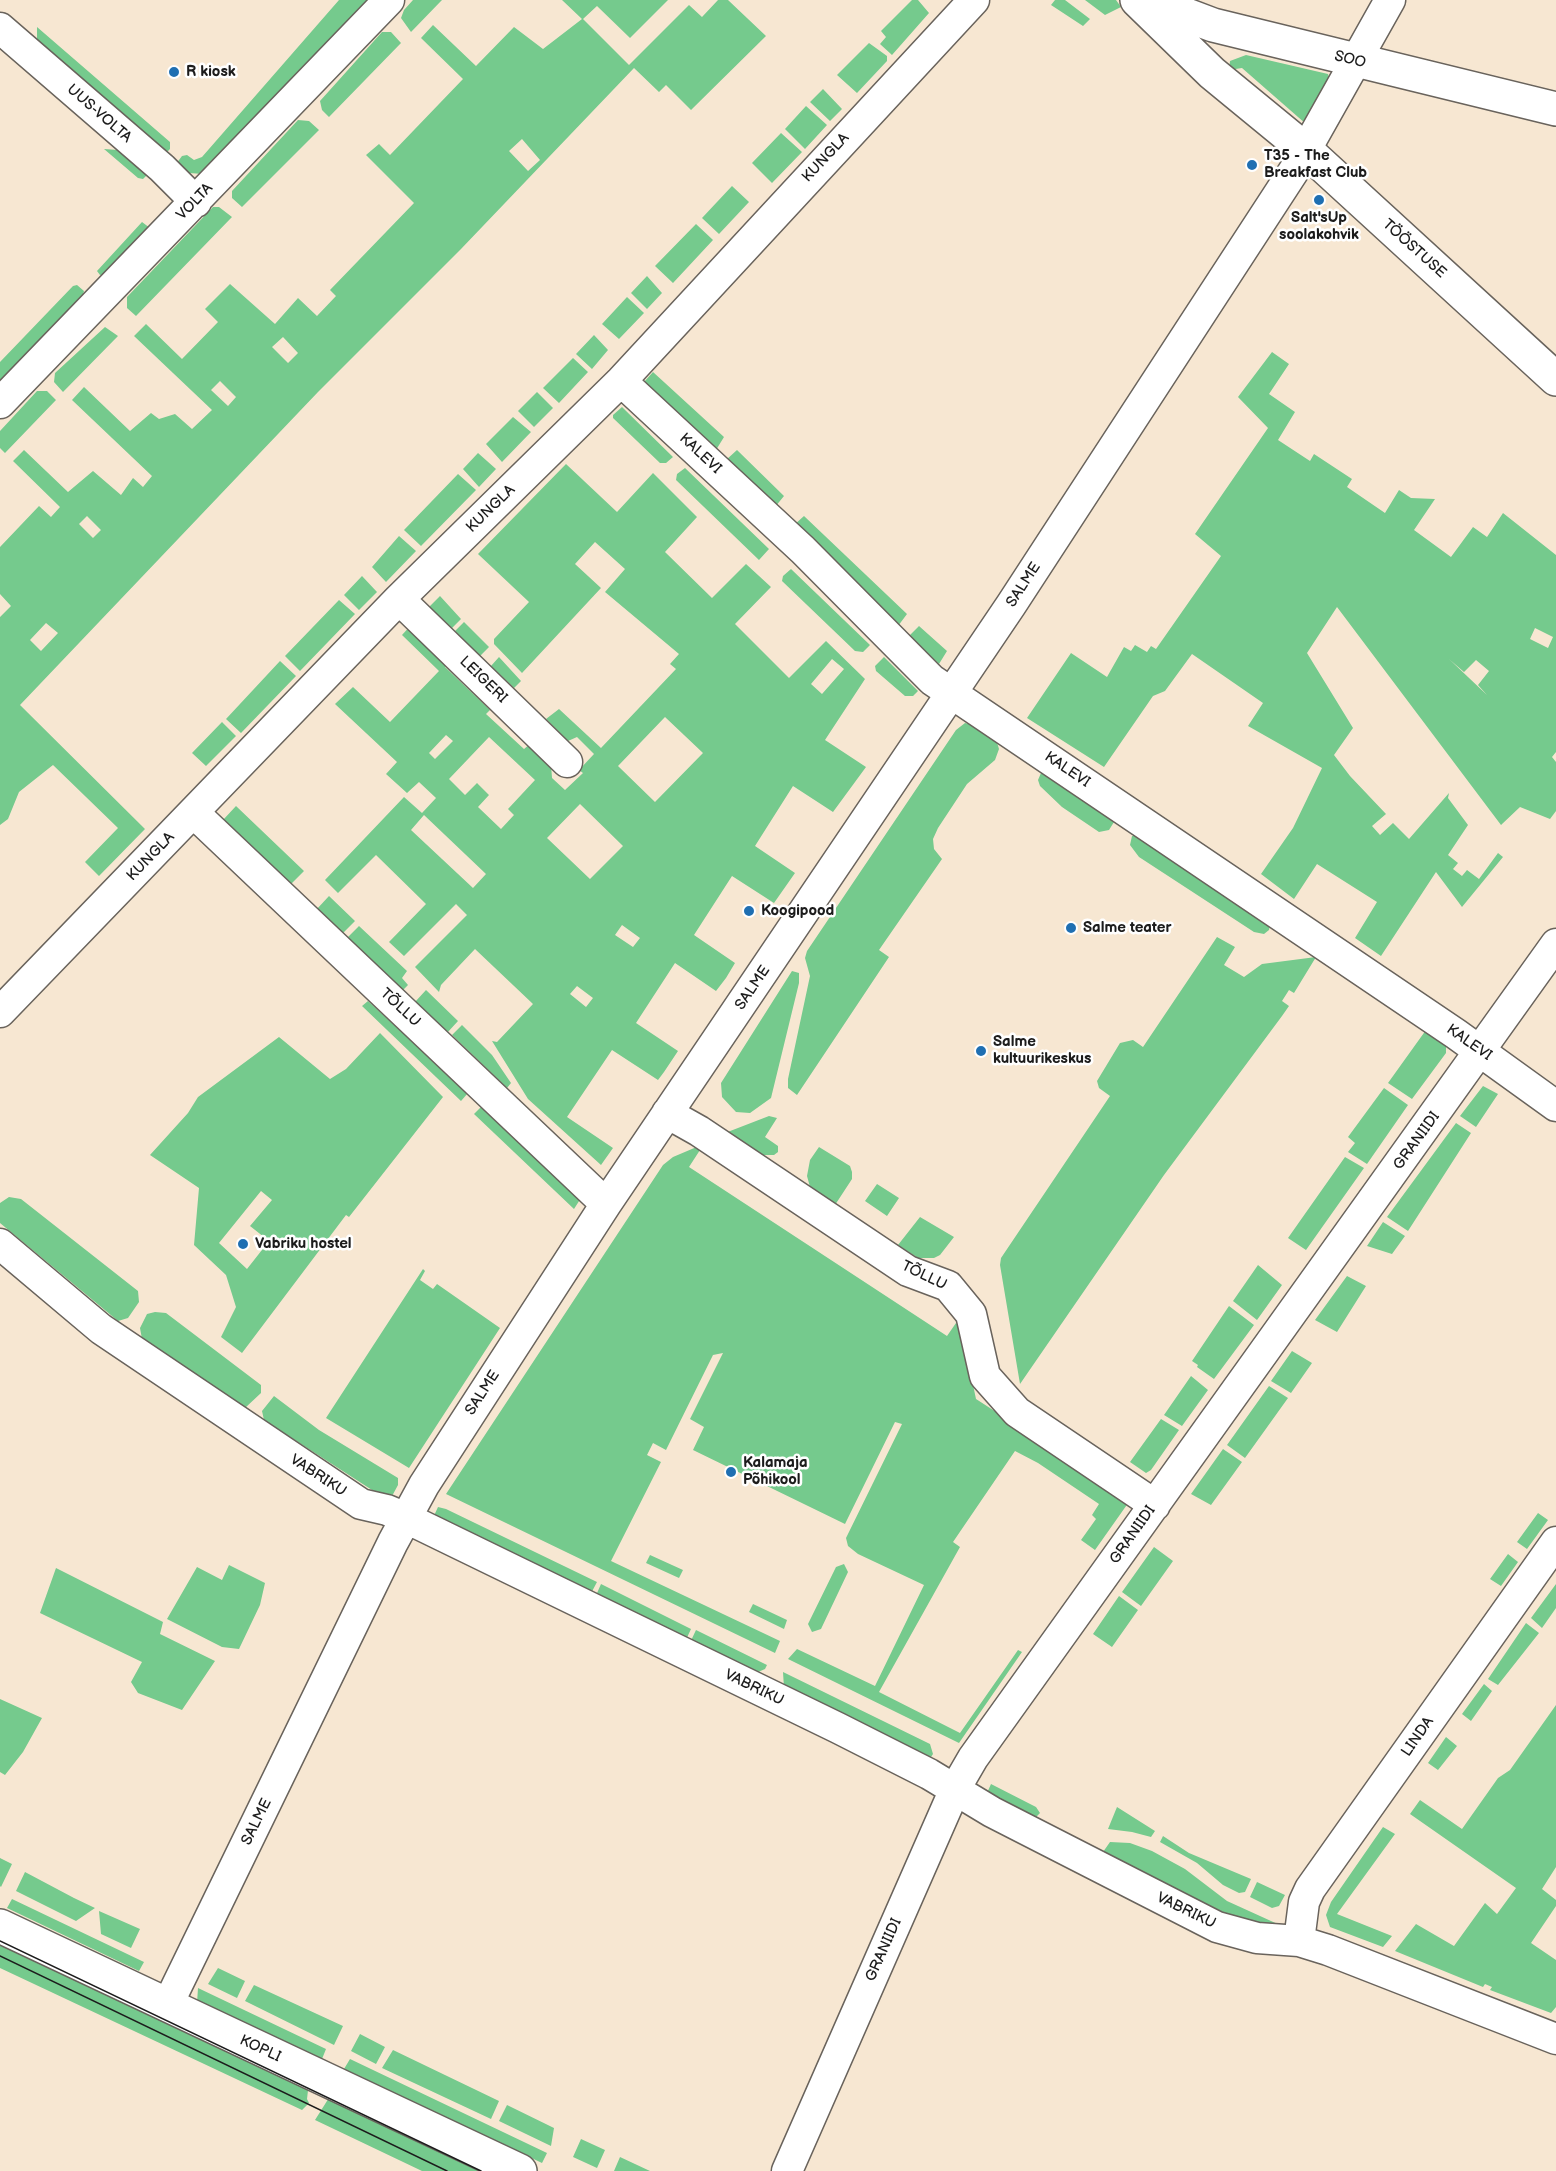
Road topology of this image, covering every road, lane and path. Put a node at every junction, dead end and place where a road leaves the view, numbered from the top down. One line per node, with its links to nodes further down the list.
1 (389, 0): 12 (street, VOLTA)
2 (974, 0): 14 (street, KUNGLA)
3 (1137, 0): 9 (street, TÖÖSTUSE)
4 (1147, 0): 7 (street, SOO)
5 (1390, 0): 8 (street, SALME)
6 (0, 28): 12 (street, UUS-VOLTA)
7 (1266, 39): 8 (street, SOO); 9 (street)
8 (1357, 62): 10 (street, SOO); 11 (street, SALME)
9 (1212, 73): 11 (street, TÖÖSTUSE)
10 (1556, 109)
11 (1307, 151): 13 (street, TÖÖSTUSE); 17 (street, SALME)
12 (196, 202): 15 (street, VOLTA)
13 (1556, 379)
14 (621, 381): 16 (street, KUNGLA); 17 (street, KALEVI)
15 (0, 403)
16 (399, 599): 18 (street, LEIGERI); 19 (street, KUNGLA)
17 (951, 692): 22 (street, KALEVI); 24 (street, SALME)
18 (567, 762)
19 (194, 813): 21 (street, KUNGLA); 25 (street, TÕLLU)
20 (1556, 944): 22 (street, GRANIIDI)
21 (0, 1012)
22 (1481, 1051): 23 (street, KALEVI); 27 (street, GRANIIDI)
23 (1556, 1106)
24 (667, 1113): 25 (street, SALME); 27 (street, TÕLLU)
25 (606, 1204): 28 (street, SALME)
26 (0, 1244): 28 (street, VABRIKU)
27 (1155, 1504): 30 (street, GRANIIDI)
28 (405, 1518): 30 (street, VABRIKU); 33 (street, SALME)
29 (1556, 1542): 32 (street, LINDA)
30 (955, 1789): 32 (street, VABRIKU); 36 (street, GRANIIDI)
31 (0, 1926): 33 (street, KOPLI)
32 (1299, 1941): 34 (street, VABRIKU)
33 (168, 2006): 35 (street, KOPLI)
34 (1556, 2039)
35 (520, 2171)
36 (787, 2171)

